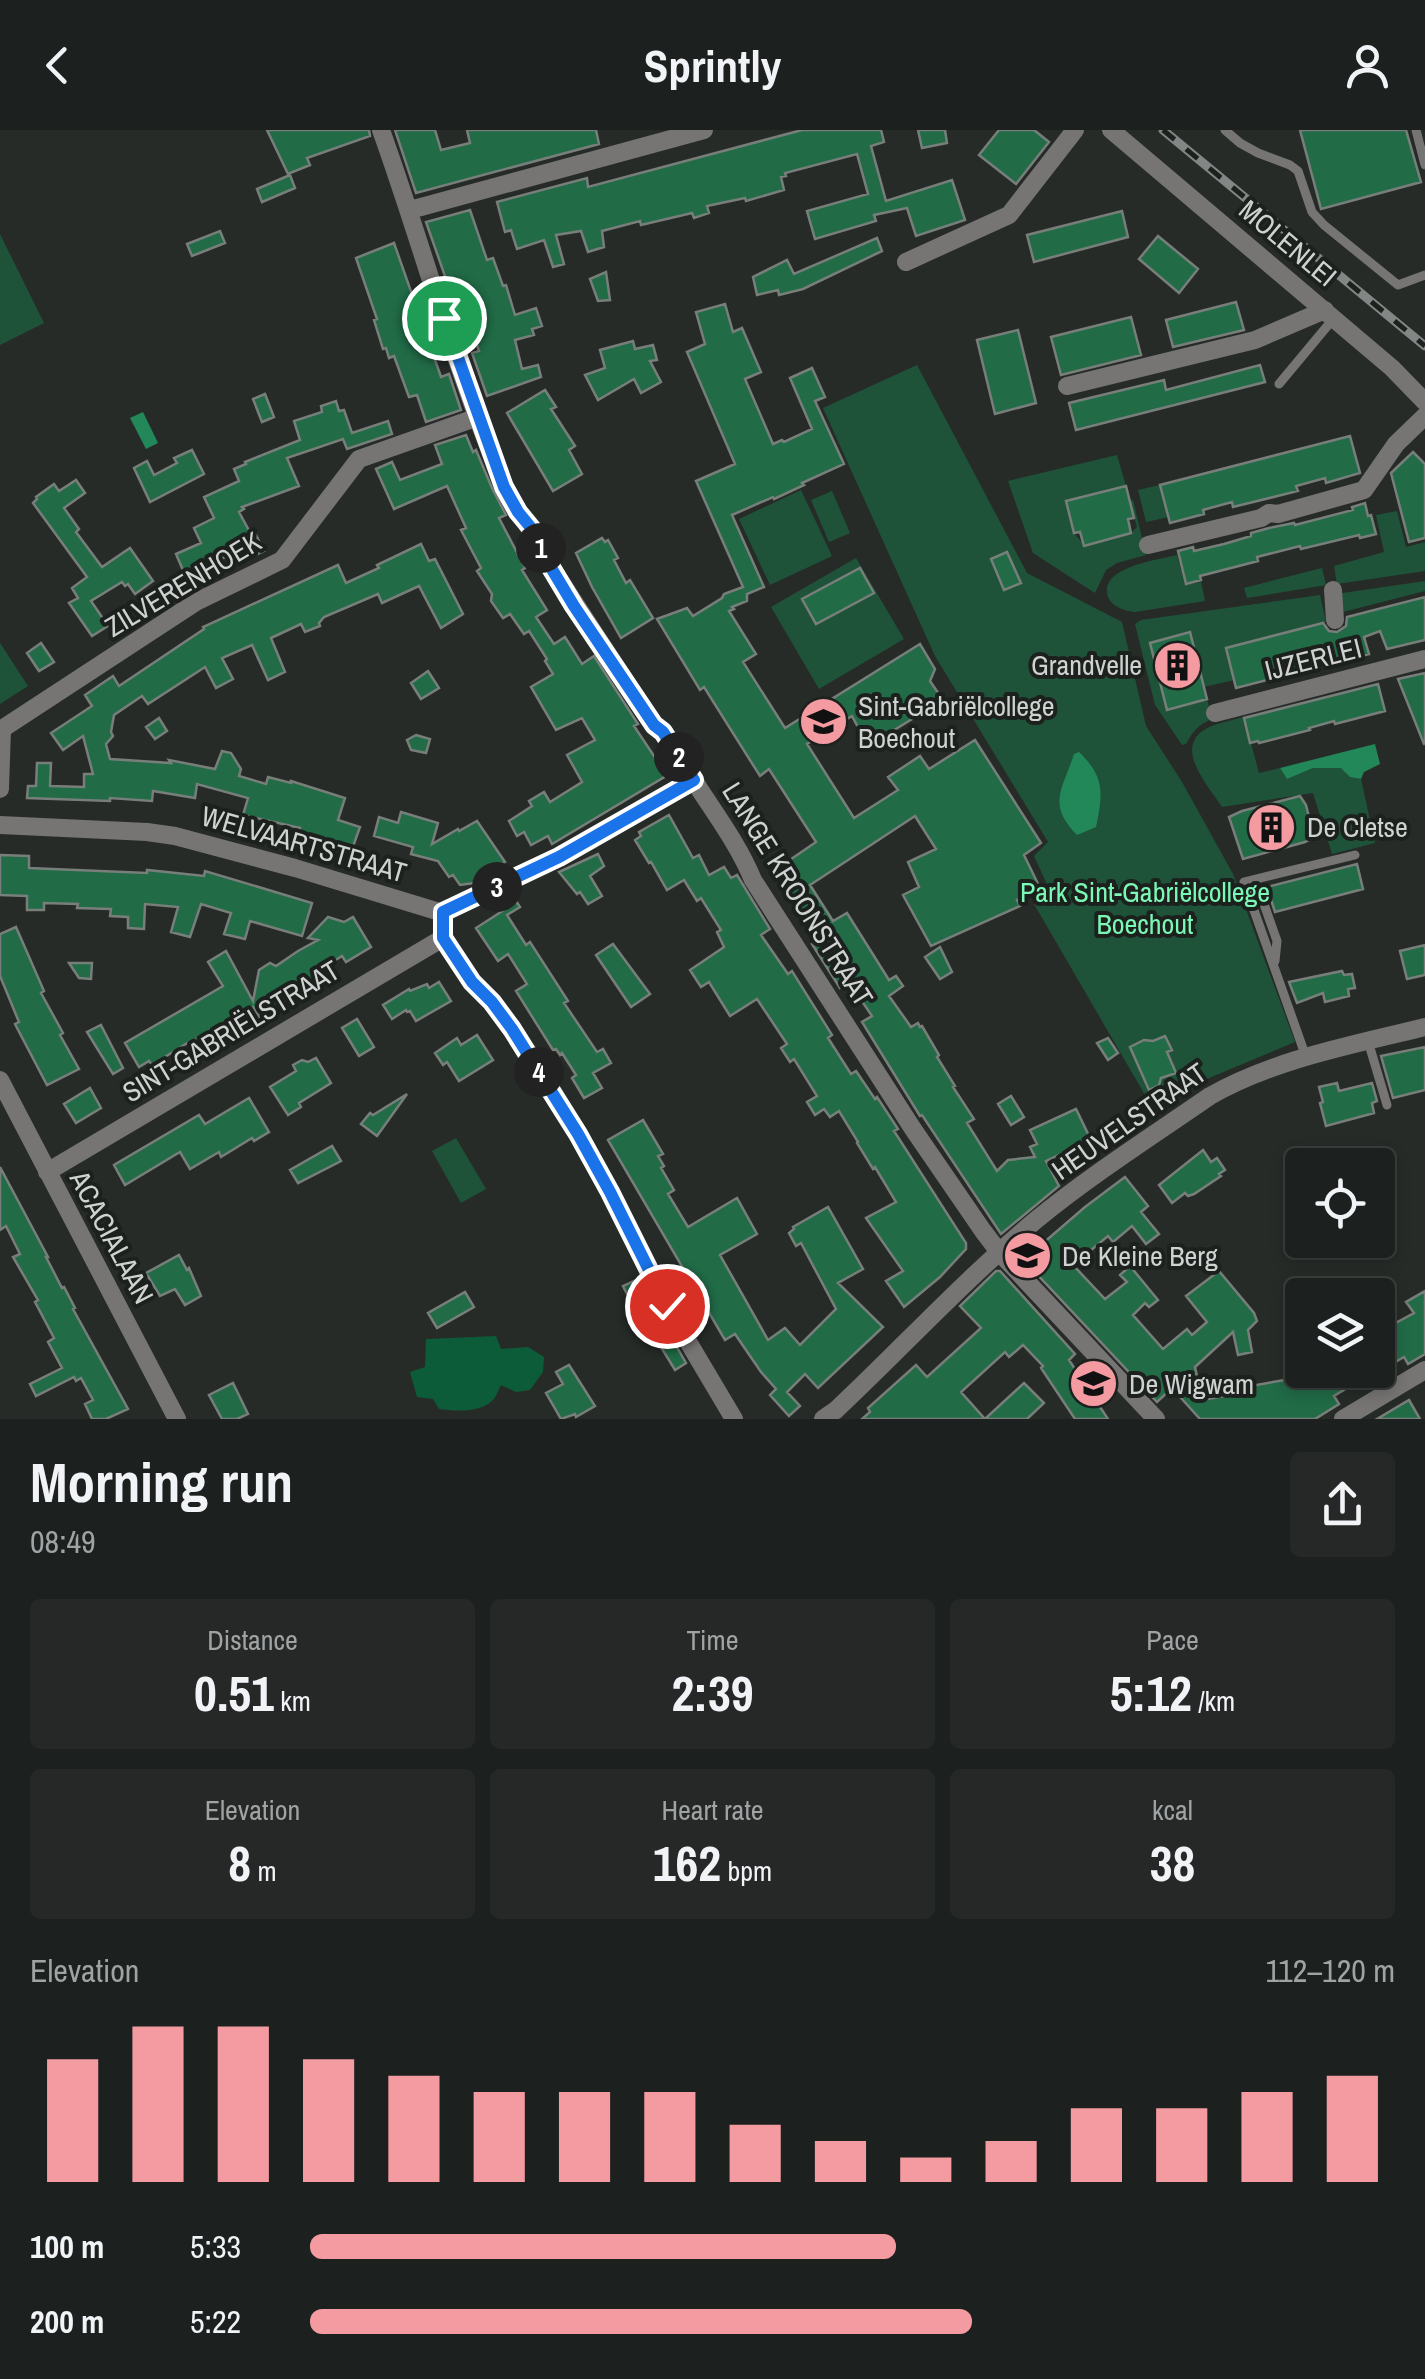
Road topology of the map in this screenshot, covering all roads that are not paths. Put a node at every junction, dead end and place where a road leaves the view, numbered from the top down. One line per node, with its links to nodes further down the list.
1 (381, 130): 8 (street, LANGE KROONSTRAAT)
2 (704, 130): 8 (street)
3 (1075, 130): 9 (street)
4 (1111, 130): 11 (street, MOLENLEI)
5 (1225, 130): 10 (lane)
6 (1416, 130): 7 (lane)
7 (1425, 165)
8 (410, 210): 16 (street, LANGE KROONSTRAAT)
9 (906, 262)
10 (1425, 275)
11 (1329, 314): 12 (lane); 13 (street); 14 (street, MOLENLEI)
12 (1279, 384)
13 (1067, 386)
14 (1425, 402)
15 (1425, 416): 17 (street)
16 (478, 418): 22 (street, LANGE KROONSTRAAT); 23 (street, ZILVERENHOEK)
17 (1148, 545)
18 (1333, 590): 19 (street)
19 (1334, 620)
20 (1425, 659): 21 (street, IJZERLEI)
21 (1216, 713)
22 (694, 780): 27 (street); 36 (street, LANGE KROONSTRAAT)
23 (0, 789)
24 (0, 825): 27 (street, WELVAARTSTRAAT)
25 (1354, 855): 29 (lane)
26 (1260, 890): 29 (lane)
27 (443, 912): 28 (street)
28 (443, 938): 35 (street, SINT-GABRIËLSTRAAT); 39 (street)
29 (1275, 968): 32 (lane)
30 (1425, 1027): 31 (street, HEUVELSTRAAT)
31 (1368, 1041): 32 (street, HEUVELSTRAAT); 34 (lane)
32 (1306, 1058): 36 (street, HEUVELSTRAAT)
33 (0, 1080): 35 (street, ACACIALAAN)
34 (1387, 1105)
35 (48, 1172): 38 (street, ACACIALAAN)
36 (1000, 1252): 40 (street, HEUVELSTRAAT); 41 (street, LANGE KROONSTRAAT)
37 (1425, 1370): 42 (street)
38 (177, 1419)
39 (734, 1419)
40 (823, 1419)
41 (1156, 1419)
42 (1343, 1419)

